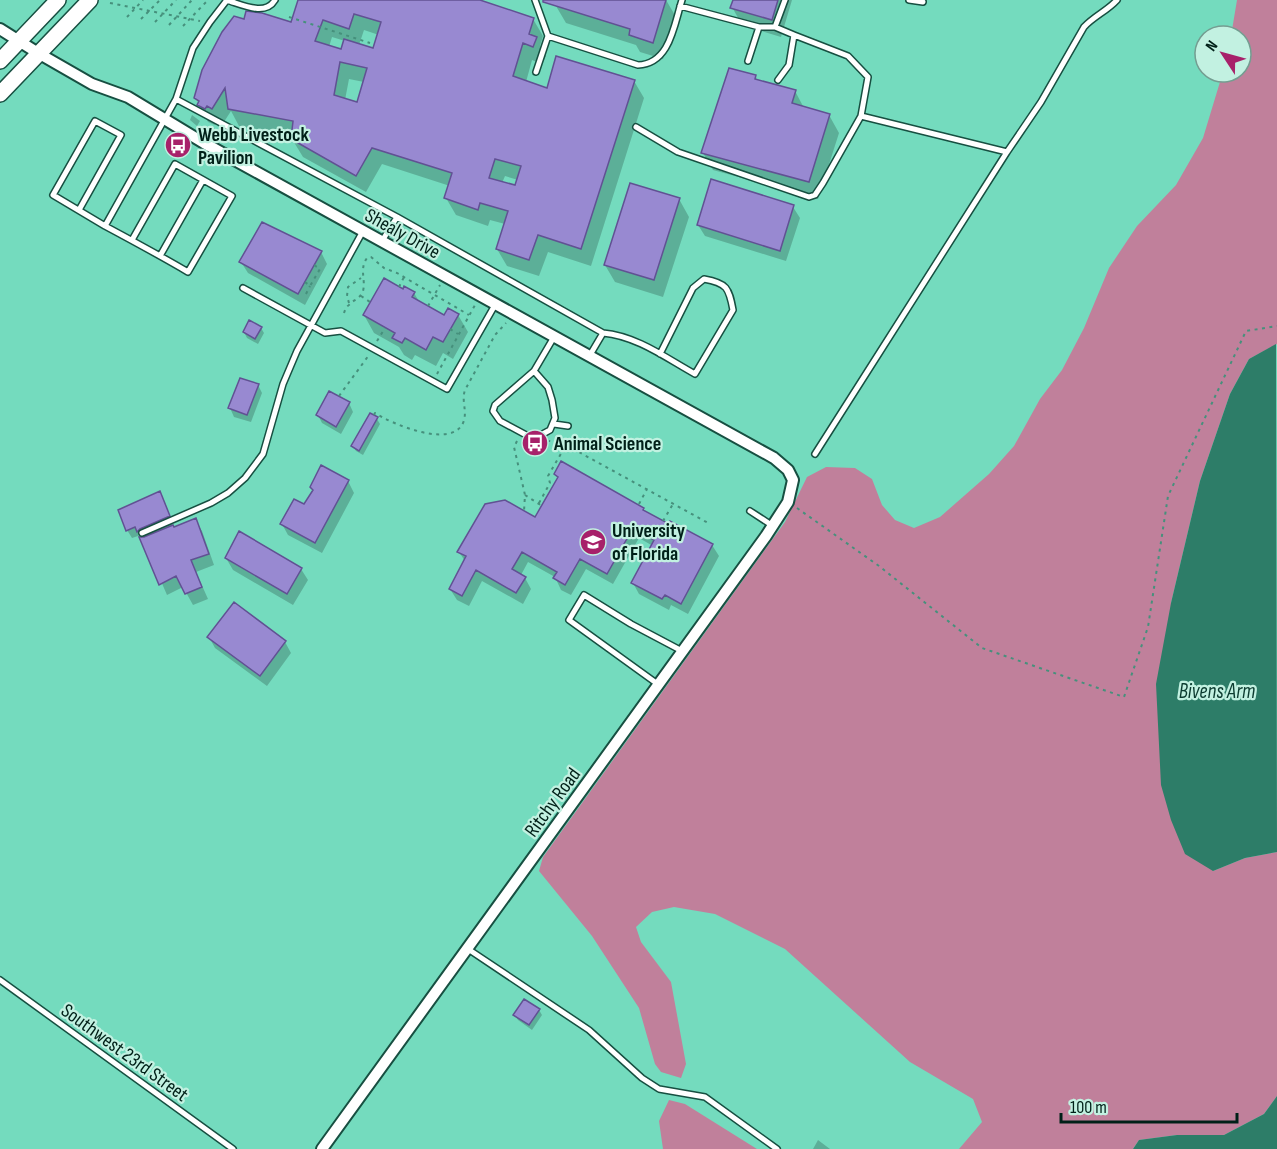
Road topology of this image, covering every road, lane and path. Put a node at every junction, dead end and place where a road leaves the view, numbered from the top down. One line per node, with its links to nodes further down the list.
1 (58, 0): 34 (main road)
2 (90, 0): 36 (main road)
3 (143, 0): 17 (path)
4 (160, 0): 18 (path)
5 (176, 0): 19 (path)
6 (192, 0): 20 (path)
7 (207, 0): 24 (path)
8 (226, 0): 9 (lane); 42 (lane)
9 (275, 0)
10 (535, 0): 33 (lane)
11 (785, 0): 30 (lane)
12 (909, 0): 14 (lane)
13 (1117, 0): 46 (lane)
14 (923, 2)
15 (110, 3): 17 (path)
16 (681, 3): 29 (lane); 33 (lane)
17 (136, 8): 18 (path); 21 (path)
18 (150, 11): 19 (path); 23 (path)
19 (163, 13): 20 (path); 26 (path)
20 (177, 16): 24 (path); 27 (path)
21 (127, 17)
22 (289, 17): 35 (path)
23 (141, 19)
24 (190, 19): 25 (path); 28 (path)
25 (200, 21)
26 (155, 22)
27 (169, 25)
28 (183, 27)
29 (759, 27): 30 (lane); 37 (lane)
30 (775, 27): 32 (lane)
31 (0, 29): 34 (street, Shealy Drive)
32 (794, 35): 40 (lane); 43 (lane)
33 (548, 36): 39 (lane)
34 (18, 42): 36 (street, Shealy Drive); 38 (main road)
35 (370, 43)
36 (38, 53): 41 (main road); 44 (street, Shealy Drive)
37 (748, 60)
38 (0, 61)
39 (536, 72)
40 (778, 80)
41 (0, 94)
42 (176, 99): 44 (lane); 49 (lane)
43 (861, 116): 45 (lane); 46 (lane)
44 (164, 120): 50 (lane); 51 (street, Shealy Drive)
45 (636, 127)
46 (1007, 152): 92 (lane)
47 (203, 180): 52 (lane); 54 (lane); 54 (lane)
48 (79, 210): 48 (lane); 50 (lane)
49 (397, 217): 53 (lane); 77 (lane)
50 (105, 226): 52 (lane)
51 (363, 231): 53 (street, Shealy Drive); 73 (lane)
52 (132, 240): 54 (lane)
53 (382, 242): 69 (street, Shealy Drive)
54 (160, 256)
55 (314, 265): 60 (path)
56 (404, 277): 57 (path); 61 (path); 64 (path)
57 (362, 278): 65 (path); 67 (path)
58 (305, 282): 60 (path)
59 (440, 284): 64 (path)
60 (310, 286): 63 (path)
61 (399, 287)
62 (243, 288): 73 (lane)
63 (306, 294)
64 (434, 295): 70 (path); 72 (path)
65 (361, 296): 66 (path); 67 (path)
66 (370, 302)
67 (349, 303): 71 (path)
68 (476, 303): 72 (path)
69 (495, 305): 73 (lane); 79 (street, Shealy Drive)
70 (428, 306)
71 (344, 313)
72 (469, 315): 78 (path)
73 (311, 326): 104 (lane)
74 (1277, 326): 96 (path)
75 (385, 328): 80 (path)
76 (450, 329): 78 (path)
77 (603, 333): 81 (lane); 83 (lane)
78 (458, 334): 85 (path)
79 (554, 338): 83 (street, Shealy Drive); 84 (lane)
80 (376, 344)
81 (660, 354): 81 (lane)
82 (369, 355): 86 (path)
83 (589, 357): 93 (street, Shealy Drive)
84 (534, 371): 87 (lane); 87 (lane)
85 (437, 374)
86 (339, 396)
87 (554, 424): 88 (lane)
88 (568, 426)
89 (518, 439): 95 (path)
90 (547, 441): 91 (path)
91 (566, 445): 94 (path); 95 (path)
92 (815, 454)
93 (788, 470): 96 (street, Ritchy Road)
94 (647, 489): 97 (path); 98 (path)
95 (525, 495): 99 (path)
96 (788, 502): 103 (street, Ritchy Road)
97 (639, 504)
98 (673, 504): 101 (path); 102 (path)
99 (524, 511)
100 (750, 511): 103 (lane)
101 (663, 521)
102 (710, 524)
103 (773, 526): 105 (street, Ritchy Road)
104 (142, 533)
105 (683, 652): 106 (street, Ritchy Road); 106 (lane)
106 (659, 685): 107 (street, Ritchy Road)
107 (468, 949): 110 (street, Ritchy Road); 111 (lane)
108 (0, 980): 109 (lane, Southwest 23rd Street)
109 (233, 1149)
110 (322, 1149)
111 (777, 1149)

